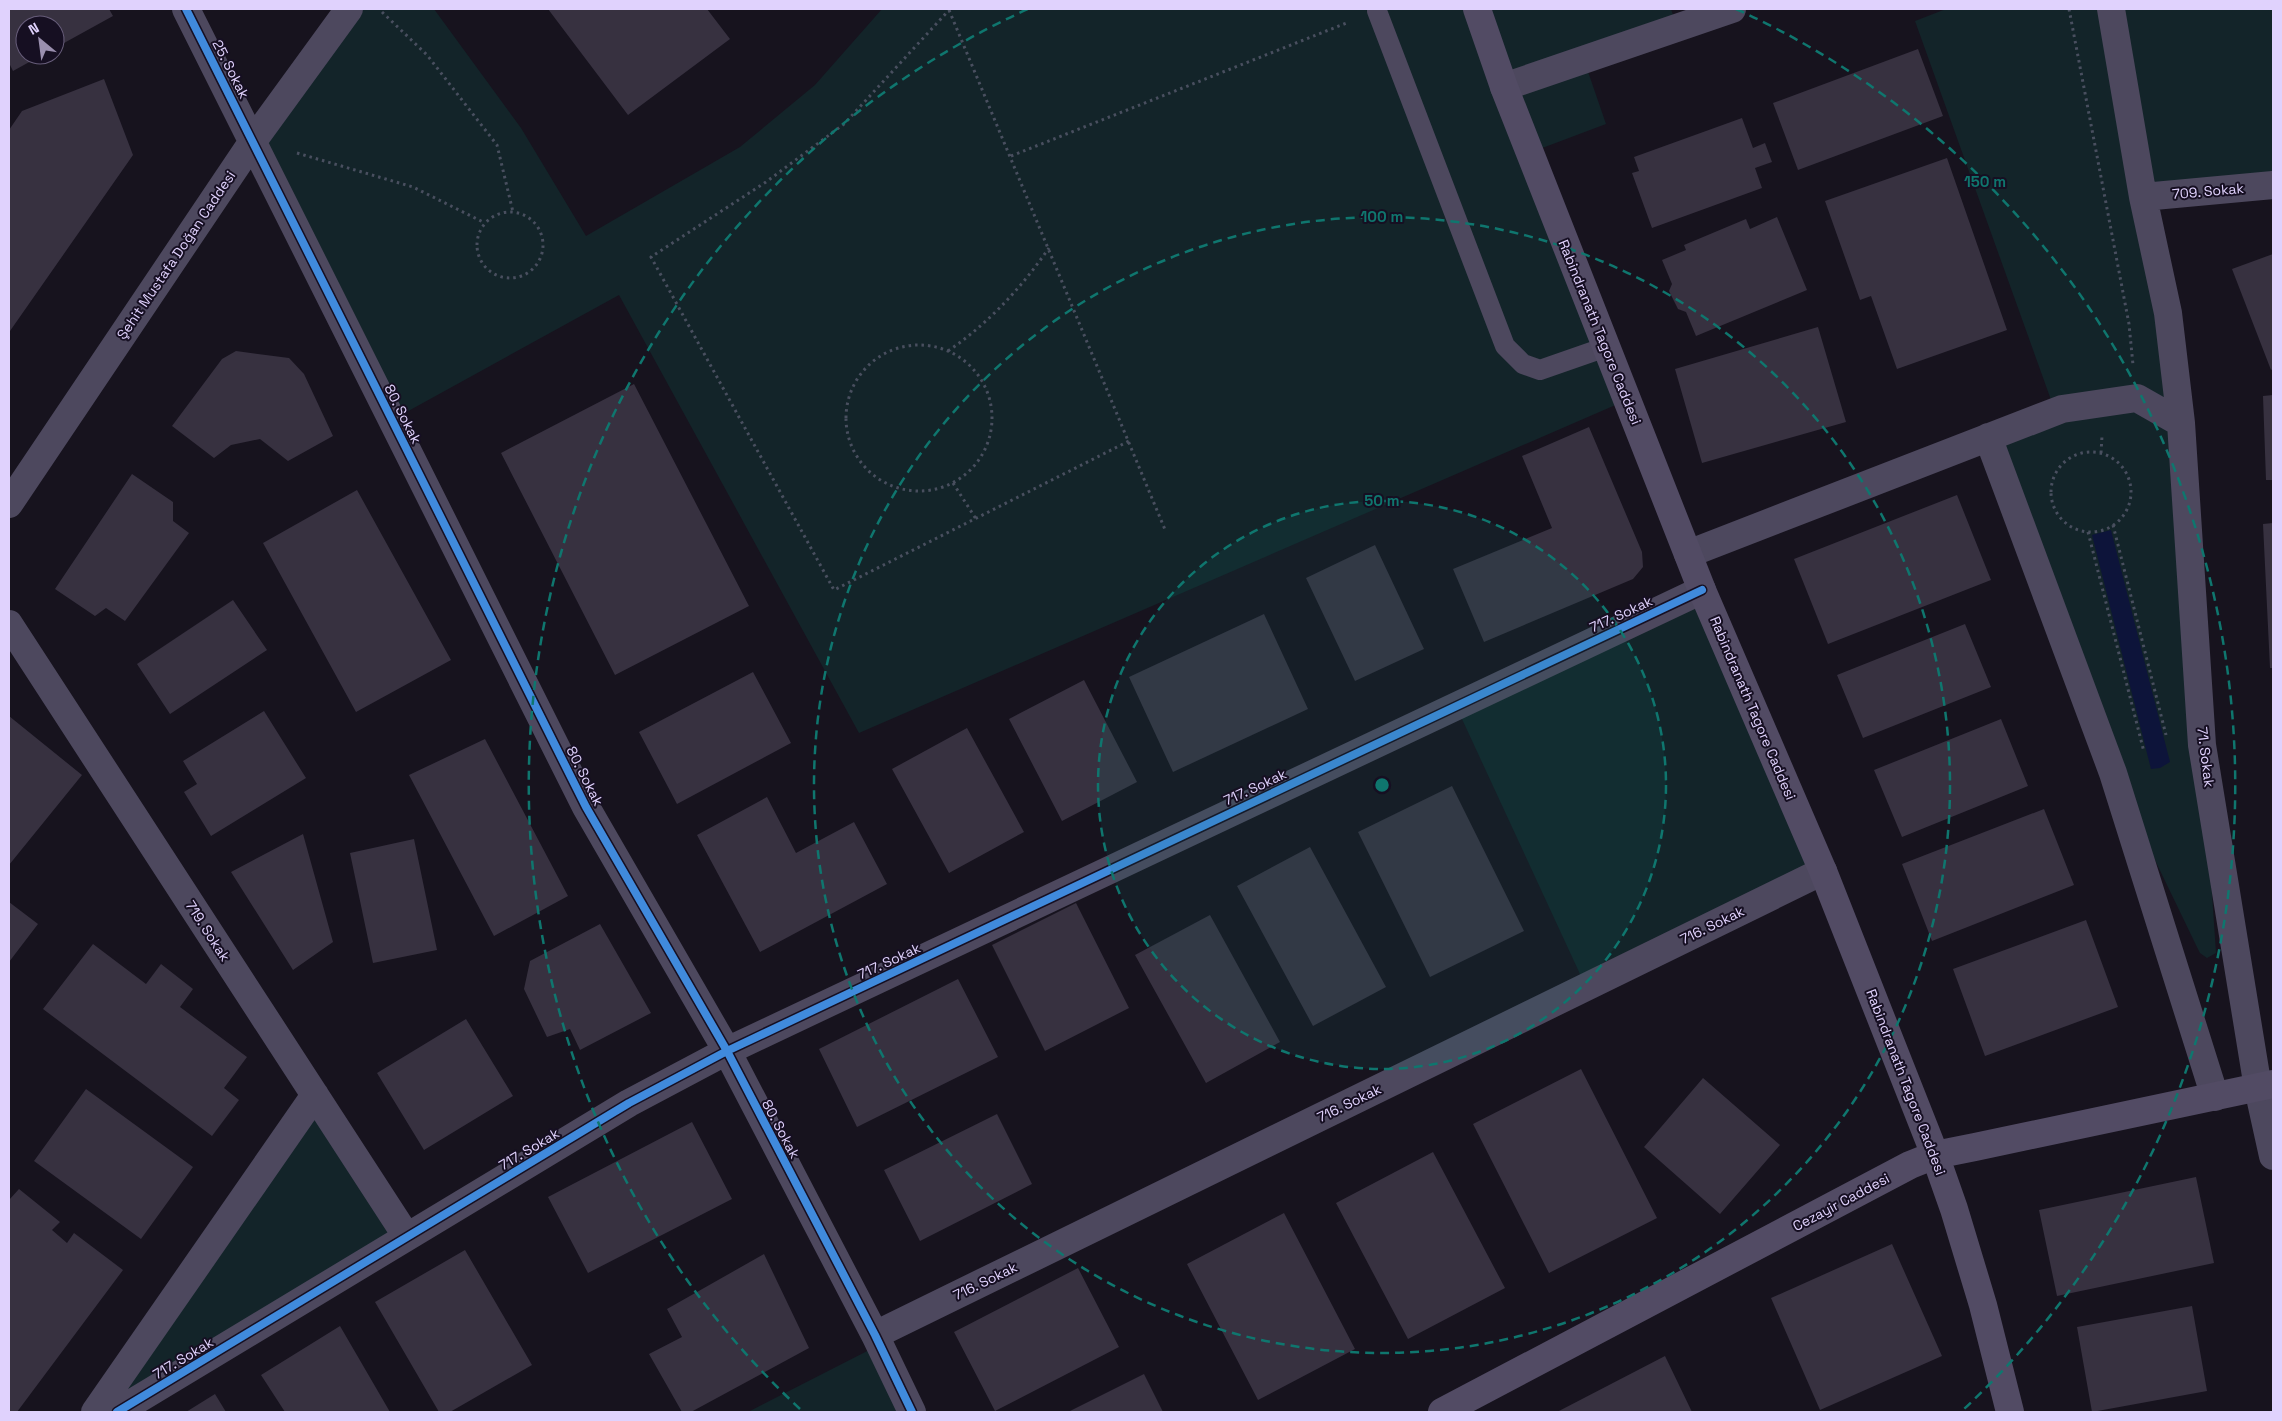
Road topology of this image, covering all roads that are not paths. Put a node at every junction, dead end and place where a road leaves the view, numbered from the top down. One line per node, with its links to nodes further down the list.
1 (186, 9): 8 (street, 25. Sokak)
2 (349, 9): 8 (street, Şehit Mustafa Doğan Caddesi)
3 (1477, 9): 7 (main road, Rabindranath Tagore Caddesi)
4 (1732, 9): 7 (street)
5 (2111, 9): 10 (street, 71. Sokak)
6 (1378, 11): 11 (lane)
7 (1504, 87): 11 (main road, Rabindranath Tagore Caddesi)
8 (253, 141): 14 (street, Şehit Mustafa Doğan Caddesi); 19 (street, 80. Sokak)
9 (2273, 185): 10 (street, 709. Sokak)
10 (2143, 197): 12 (street, 71. Sokak)
11 (1606, 347): 15 (main road, Rabindranath Tagore Caddesi)
12 (2181, 422): 13 (street); 20 (street, 71. Sokak)
13 (1988, 437): 15 (street); 22 (street)
14 (9, 504)
15 (1688, 554): 16 (main road, Rabindranath Tagore Caddesi)
16 (1702, 590): 18 (main road, Rabindranath Tagore Caddesi); 19 (street, 717. Sokak)
17 (9, 624): 21 (street, 719. Sokak)
18 (1823, 871): 23 (main road, Rabindranath Tagore Caddesi); 26 (street, 716. Sokak)
19 (727, 1051): 25 (street, 717. Sokak); 26 (street, 80. Sokak)
20 (2266, 1086): 22 (main road, Cezayir Caddesi); 24 (street, 71. Sokak)
21 (315, 1095): 25 (street, 719. Sokak); 28 (street)
22 (2214, 1097): 23 (main road, Cezayir Caddesi)
23 (1935, 1156): 27 (main road, Cezayir Caddesi); 32 (main road, Rabindranath Tagore Caddesi)
24 (2273, 1156)
25 (407, 1237): 29 (street, 717. Sokak)
26 (874, 1335): 30 (street, 80. Sokak)
27 (1473, 1405): 31 (main road, Cezayir Caddesi)
28 (95, 1412)
29 (117, 1412)
30 (912, 1412)
31 (1442, 1412)
32 (2010, 1412)

